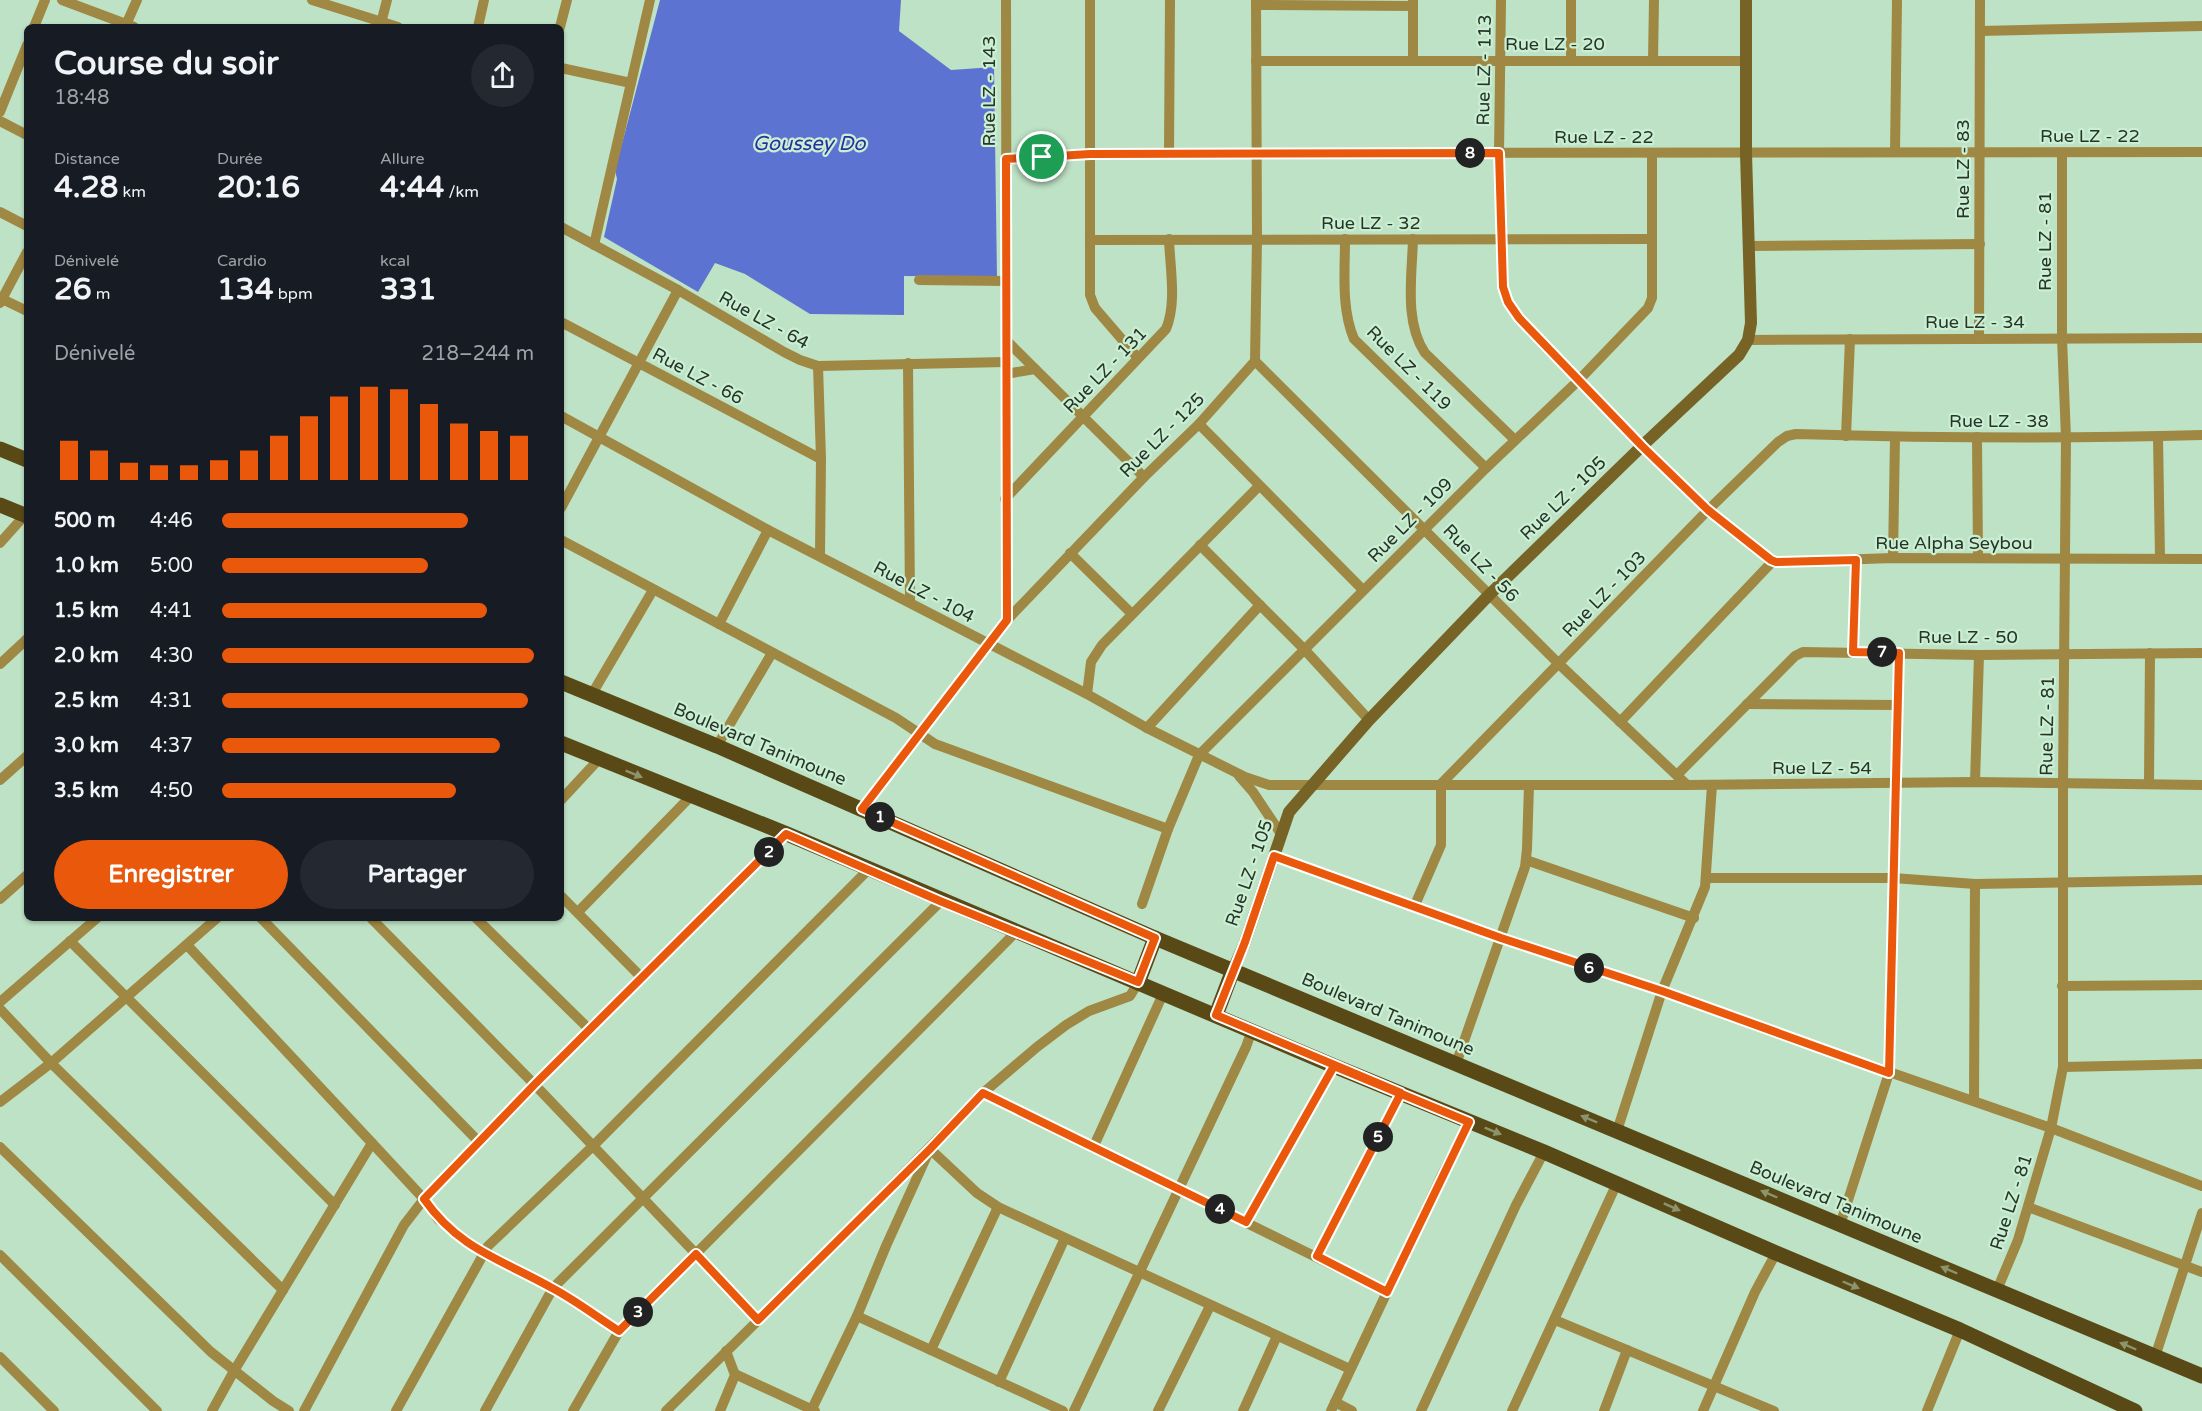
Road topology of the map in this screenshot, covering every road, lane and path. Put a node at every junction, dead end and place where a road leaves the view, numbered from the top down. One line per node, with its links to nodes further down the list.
1 (45, 0): 20 (street)
2 (62, 0): 21 (street)
3 (137, 0): 22 (street)
4 (312, 0): 23 (street)
5 (387, 0): 24 (street)
6 (484, 0): 25 (street)
7 (567, 0): 26 (street)
8 (650, 0): 37 (street)
9 (1006, 0): 51 (street, Rue LZ - 143)
10 (1090, 0): 50 (street)
11 (1170, 0): 43 (street)
12 (1501, 0): 32 (street, Rue LZ - 113)
13 (1571, 0): 33 (street)
14 (1654, 0): 34 (street)
15 (1746, 0): 35 (main road)
16 (1897, 0): 41 (street)
17 (1980, 0): 28 (street, Rue LZ - 83)
18 (1256, 3): 19 (street); 30 (street)
19 (1413, 3): 31 (street)
20 (35, 24)
21 (124, 24)
22 (130, 24)
23 (378, 24)
24 (381, 24)
25 (479, 24)
26 (561, 24)
27 (2202, 26): 28 (street)
28 (1980, 31): 48 (street, Rue LZ - 83)
29 (24, 52): 38 (street)
30 (1256, 61): 31 (street, Rue LZ - 20); 44 (street)
31 (1413, 61): 32 (street, Rue LZ - 20)
32 (1500, 61): 33 (street, Rue LZ - 20); 45 (street, Rue LZ - 113)
33 (1571, 61): 34 (street, Rue LZ - 20)
34 (1653, 61): 35 (street, Rue LZ - 20)
35 (1746, 61): 47 (main road)
36 (564, 69): 37 (street)
37 (631, 83): 63 (street)
38 (0, 111)
39 (0, 121): 40 (street)
40 (24, 133)
41 (1895, 152): 47 (street, Rue LZ - 22); 48 (street, Rue LZ - 22)
42 (2202, 152): 49 (street, Rue LZ - 22)
43 (1169, 153): 44 (street, Rue LZ - 22); 50 (street, Rue LZ - 22)
44 (1256, 153): 45 (street, Rue LZ - 22); 56 (street)
45 (1499, 153): 46 (street, Rue LZ - 22); 61 (street, Rue LZ - 113)
46 (1652, 153): 47 (street, Rue LZ - 22); 59 (street, Rue LZ - 109)
47 (1746, 153): 64 (main road)
48 (1979, 153): 49 (street, Rue LZ - 22); 62 (street, Rue LZ - 83)
49 (2062, 153): 72 (street, Rue LZ - 81)
50 (1090, 154): 51 (street, Rue LZ - 22); 60 (street)
51 (1006, 159): 67 (street, Rue LZ - 143)
52 (0, 212): 53 (street)
53 (24, 224)
54 (564, 229): 63 (street, Rue LZ - 64)
55 (1169, 239): 56 (street, Rue LZ - 32); 60 (street, Rue LZ - 32); 78 (street, Rue LZ - 131)
56 (1257, 239): 57 (street, Rue LZ - 32); 79 (street)
57 (1345, 239): 58 (street, Rue LZ - 32); 103 (street, Rue LZ - 119)
58 (1413, 239): 61 (street, Rue LZ - 32); 98 (street)
59 (1652, 239): 61 (street, Rue LZ - 32); 86 (street, Rue LZ - 109)
60 (1090, 240): 78 (street)
61 (1501, 240): 86 (street, Rue LZ - 113)
62 (1980, 244): 64 (street); 75 (street, Rue LZ - 83)
63 (594, 245): 68 (street, Rue LZ - 64)
64 (1749, 246): 76 (main road)
65 (24, 258): 69 (street)
66 (920, 280): 67 (street)
67 (1006, 281): 77 (street, Rue LZ - 143)
68 (678, 290): 81 (street); 83 (street, Rue LZ - 64)
69 (1, 300): 70 (street)
70 (24, 310)
71 (564, 324): 81 (street, Rue LZ - 66)
72 (2062, 338): 73 (street, Rue LZ - 34); 75 (street, Rue LZ - 34); 97 (street, Rue LZ - 81)
73 (2202, 338)
74 (1850, 339): 75 (street, Rue LZ - 34); 76 (street, Rue LZ - 34); 92 (street)
75 (1979, 339)
76 (1748, 340): 99 (main road, Rue LZ - 105)
77 (1007, 341): 80 (street, Rue LZ - 143); 84 (street)
78 (1138, 358): 87 (street, Rue LZ - 131)
79 (1255, 361): 89 (street, Rue LZ - 125); 112 (street, Rue LZ - 56)
80 (1006, 362): 82 (street, Rue LZ - 64); 85 (street, Rue LZ - 143)
81 (639, 363): 95 (street); 102 (street, Rue LZ - 66)
82 (908, 363): 83 (street, Rue LZ - 64); 129 (street)
83 (818, 366): 102 (street)
84 (1035, 369): 85 (street); 87 (street)
85 (1006, 374): 106 (street, Rue LZ - 143)
86 (1579, 380): 98 (street, Rue LZ - 109); 99 (street, Rue LZ - 113)
87 (1083, 416): 104 (street); 106 (street, Rue LZ - 131)
88 (564, 418): 95 (street, Rue LZ - 104)
89 (1199, 424): 104 (street, Rue LZ - 125); 105 (street)
90 (1796, 434): 92 (street, Rue LZ - 38); 109 (street, Rue LZ - 103)
91 (2202, 435): 93 (street, Rue LZ - 38)
92 (1846, 436): 96 (street, Rue LZ - 38)
93 (2158, 436): 97 (street, Rue LZ - 38); 121 (street)
94 (1977, 437): 96 (street, Rue LZ - 38); 97 (street, Rue LZ - 38); 120 (street)
95 (600, 438): 107 (street); 113 (street, Rue LZ - 104)
96 (1895, 438): 119 (street)
97 (2066, 438): 122 (street, Rue LZ - 81)
98 (1515, 440): 103 (street, Rue LZ - 109)
99 (1642, 446): 109 (street); 128 (main road, Rue LZ - 105)
100 (0, 449): 101 (main road)
101 (24, 459)
102 (821, 459): 118 (street)
103 (1486, 468): 112 (street, Rue LZ - 109)
104 (1144, 477): 117 (street, Rue LZ - 125)
105 (1259, 486): 116 (street); 127 (street)
106 (1005, 499): 132 (street, Rue LZ - 143)
107 (564, 503)
108 (0, 505): 110 (main road)
109 (1708, 510): 125 (street); 145 (street, Rue LZ - 103)
110 (24, 514)
111 (24, 517): 115 (street)
112 (1425, 529): 127 (street, Rue LZ - 109); 128 (street, Rue LZ - 56)
113 (768, 530): 118 (street, Rue LZ - 104); 133 (street)
114 (564, 542): 126 (street)
115 (0, 543)
116 (1200, 545): 130 (street); 131 (street)
117 (1070, 553): 131 (street); 132 (street, Rue LZ - 125)
118 (820, 555): 129 (street, Rue LZ - 104)
119 (1893, 558): 120 (street, Rue Alpha Seybou); 124 (street, Rue Alpha Seybou)
120 (1978, 558): 122 (street, Rue Alpha Seybou)
121 (2160, 558): 122 (street, Rue Alpha Seybou); 123 (street, Rue Alpha Seybou)
122 (2064, 559): 140 (street, Rue LZ - 81)
123 (2202, 559)
124 (1856, 560): 125 (street, Rue Alpha Seybou); 137 (street)
125 (1773, 561): 152 (street)
126 (653, 590): 133 (street); 147 (street)
127 (1363, 590): 136 (street, Rue LZ - 109)
128 (1489, 595): 145 (street, Rue LZ - 56); 151 (main road, Rue LZ - 105)
129 (910, 602): 135 (street, Rue LZ - 104)
130 (1260, 604): 136 (street); 153 (street)
131 (1132, 614): 148 (street)
132 (1007, 620): 135 (street, Rue LZ - 125)
133 (719, 624): 138 (street)
134 (24, 642): 144 (street)
135 (988, 645): 148 (street, Rue LZ - 104); 154 (street, Rue LZ - 125)
136 (1304, 649): 151 (street); 157 (street, Rue LZ - 109)
137 (1853, 652): 139 (street, Rue LZ - 50); 149 (street, Rue LZ - 50)
138 (772, 653): 154 (street); 156 (street)
139 (1899, 653): 143 (street, Rue LZ - 50); 150 (street)
140 (2064, 653): 141 (street, Rue LZ - 50); 143 (street, Rue LZ - 50); 167 (street, Rue LZ - 81)
141 (2150, 653): 142 (street, Rue LZ - 50); 168 (street)
142 (2202, 653)
143 (1979, 655): 163 (street)
144 (0, 664)
145 (1559, 664): 152 (street, Rue LZ - 56); 164 (street, Rue LZ - 103)
146 (564, 683): 147 (main road, Boulevard Tanimoune)
147 (592, 694): 156 (main road, Boulevard Tanimoune)
148 (1087, 694): 153 (street, Rue LZ - 104)
149 (1747, 704): 150 (street); 161 (street, Rue LZ - 50)
150 (1897, 705): 166 (street)
151 (1369, 720): 172 (main road, Rue LZ - 105)
152 (1620, 722): 161 (street, Rue LZ - 56)
153 (1147, 728): 157 (street, Rue LZ - 104)
154 (920, 735): 175 (street, Rue LZ - 125); 176 (street)
155 (564, 744): 159 (main road)
156 (717, 746): 175 (main road, Boulevard Tanimoune)
157 (1199, 756): 160 (street, Rue LZ - 104); 176 (street, Rue LZ - 109)
158 (24, 759): 162 (street)
159 (599, 759): 173 (street); 174 (main road, one-way to 174)
160 (1236, 773): 172 (street, Rue LZ - 104); 178 (street)
161 (1677, 775): 170 (street, Rue LZ - 56)
162 (0, 780)
163 (1975, 782): 166 (street, Rue LZ - 54); 167 (street, Rue LZ - 54)
164 (1441, 784): 165 (street, Rue LZ - 54); 172 (street, Rue LZ - 104); 192 (street)
165 (1529, 784): 170 (street, Rue LZ - 54); 180 (street)
166 (1895, 784): 171 (street, Rue LZ - 54); 184 (street)
167 (2063, 784): 168 (street, Rue LZ - 54); 186 (street, Rue LZ - 81)
168 (2149, 784): 169 (street, Rue LZ - 54)
169 (2202, 784)
170 (1687, 785): 171 (street, Rue LZ - 54)
171 (1712, 785): 183 (street)
172 (1312, 786): 178 (main road, Rue LZ - 105)
173 (564, 797)
174 (690, 797): 177 (main road); 193 (street)
175 (862, 809): 201 (main road, Boulevard Tanimoune)
176 (1168, 830): 191 (street, Rue LZ - 109)
177 (786, 834): 181 (main road); 206 (street)
178 (1281, 834): 179 (main road, Rue LZ - 105)
179 (1274, 856): 192 (street); 205 (main road, Rue LZ - 105)
180 (1526, 860): 194 (street); 202 (street)
181 (869, 869): 190 (main road); 234 (street)
182 (24, 878): 188 (street)
183 (1707, 878): 184 (street); 194 (street)
184 (1893, 878): 187 (street); 223 (street)
185 (2202, 880): 186 (street)
186 (2062, 883): 187 (street); 209 (street, Rue LZ - 81)
187 (1975, 884): 228 (street)
188 (0, 899)
189 (564, 899): 193 (street)
190 (940, 901): 200 (main road); 242 (street)
191 (1142, 904)
192 (1415, 905): 202 (street)
193 (578, 912): 206 (street)
194 (1694, 918): 210 (street)
195 (93, 921): 203 (street)
196 (214, 921): 204 (street)
197 (264, 921): 232 (street)
198 (374, 921): 224 (street)
199 (479, 921): 216 (street)
200 (1016, 932): 207 (main road); 253 (street)
201 (1155, 938): 205 (main road, Boulevard Tanimoune); 207 (main road)
202 (1501, 938): 210 (street); 219 (street)
203 (70, 941): 212 (street); 213 (street)
204 (187, 945): 212 (street); 233 (street)
205 (1233, 970): 215 (main road); 219 (main road, Boulevard Tanimoune)
206 (642, 978): 216 (street)
207 (1138, 982): 211 (main road); 225 (street)
208 (2202, 985): 209 (street)
209 (2062, 986): 222 (street, Rue LZ - 81)
210 (1662, 991): 223 (street); 231 (street)
211 (1163, 994): 215 (main road); 236 (street)
212 (126, 998): 218 (street); 244 (street)
213 (0, 1002)
214 (0, 1009): 218 (street)
215 (1216, 1015): 217 (main road)
216 (590, 1030): 224 (street)
217 (1252, 1030): 221 (main road); 241 (street)
218 (51, 1063): 227 (street); 260 (street)
219 (1456, 1064): 231 (main road, Boulevard Tanimoune, one-way to 219)
220 (2202, 1064): 222 (street)
221 (1334, 1066): 226 (main road); 248 (street)
222 (2063, 1067): 230 (street, Rue LZ - 81)
223 (1889, 1073): 228 (street); 249 (street)
224 (535, 1084): 232 (street); 234 (street)
225 (983, 1093): 236 (street); 237 (street)
226 (1401, 1093): 229 (main road); 255 (street)
227 (0, 1101)
228 (1974, 1101): 230 (street)
229 (1469, 1122): 238 (main road, one-way to 238); 262 (street)
230 (2051, 1128): 240 (street); 246 (street, Rue LZ - 81)
231 (1617, 1131): 249 (main road, Boulevard Tanimoune, one-way to 231)
232 (479, 1142): 243 (street)
233 (372, 1143): 243 (street); 244 (street)
234 (594, 1145): 242 (street); 252 (street)
235 (0, 1147): 276 (street)
236 (1093, 1148): 241 (street)
237 (930, 1149): 245 (street); 264 (street); 265 (street)
238 (1544, 1152): 239 (main road); 298 (street)
239 (1617, 1183): 251 (main road, one-way to 251); 266 (street)
240 (2202, 1186)
241 (1177, 1189): 248 (street); 257 (street)
242 (644, 1198): 253 (street); 259 (street)
243 (424, 1199): 252 (street); 287 (street)
244 (335, 1204): 260 (street)
245 (998, 1207): 250 (street); 270 (street)
246 (2028, 1207): 256 (street); 261 (street, Rue LZ - 81)
247 (2202, 1213): 256 (street)
248 (1246, 1222): 255 (street)
249 (1840, 1225): 261 (main road, Boulevard Tanimoune, one-way to 249)
250 (1065, 1238): 257 (street); 279 (street)
251 (1776, 1253): 267 (main road, one-way to 267); 280 (street)
252 (482, 1254): 259 (street); 288 (street)
253 (696, 1254): 265 (street); 268 (street)
254 (0, 1255): 284 (street)
255 (1317, 1256): 262 (street)
256 (2185, 1266): 258 (street); 274 (street)
257 (1138, 1272): 263 (street); 294 (street)
258 (2202, 1272)
259 (553, 1288): 268 (street); 289 (street)
260 (283, 1290): 276 (street)
261 (1997, 1290): 274 (main road, Boulevard Tanimoune, one-way to 261)
262 (1387, 1292): 275 (street)
263 (1210, 1306): 269 (street); 295 (street)
264 (857, 1316): 270 (street); 282 (street)
265 (758, 1320): 272 (street)
266 (1555, 1320): 271 (street); 299 (street)
267 (1960, 1330): 303 (street); 304 (main road)
268 (619, 1331): 290 (street)
269 (1277, 1336): 275 (street); 296 (street)
270 (931, 1350): 279 (street)
271 (1627, 1350): 280 (street); 300 (street)
272 (726, 1351): 277 (street); 291 (street)
273 (0, 1357): 283 (street)
274 (2155, 1358): 278 (main road, Boulevard Tanimoune)
275 (1350, 1369): 281 (street)
276 (234, 1371): 285 (street); 286 (street)
277 (735, 1374): 282 (street); 292 (street)
278 (2202, 1376)
279 (999, 1382): 293 (street)
280 (1714, 1385): 301 (street); 302 (street)
281 (1333, 1406): 297 (street)
282 (812, 1410)
283 (54, 1411)
284 (157, 1411)
285 (212, 1411)
286 (289, 1411)
287 (304, 1411)
288 (396, 1411)
289 (485, 1411)
290 (573, 1411)
291 (666, 1411)
292 (720, 1411)
293 (1063, 1411)
294 (1074, 1411)
295 (1158, 1411)
296 (1243, 1411)
297 (1352, 1411)
298 (1421, 1411)
299 (1512, 1411)
300 (1604, 1411)
301 (1703, 1411)
302 (1774, 1411)
303 (1927, 1411)
304 (2135, 1411)

